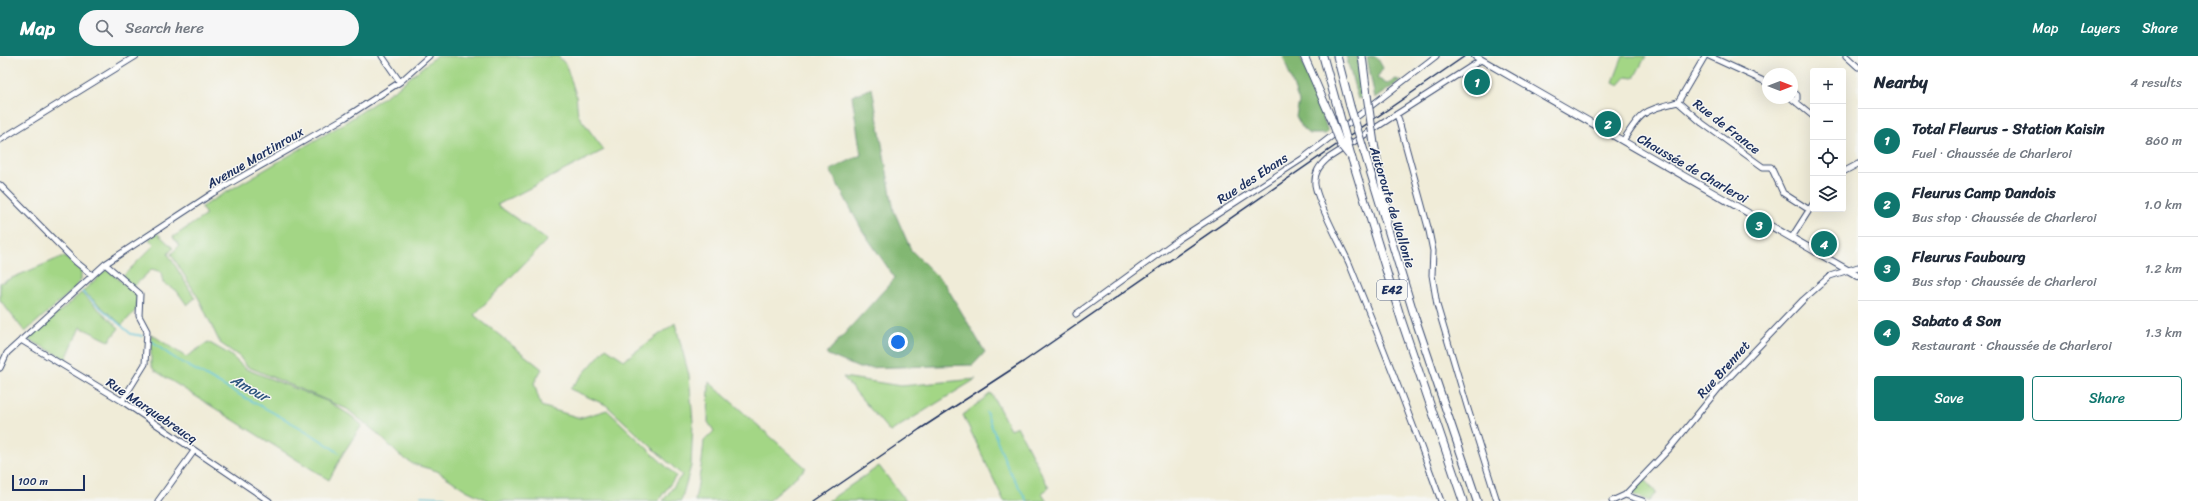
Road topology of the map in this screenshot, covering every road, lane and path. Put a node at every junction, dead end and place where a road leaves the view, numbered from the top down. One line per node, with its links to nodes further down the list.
1 (136, 56): 20 (street)
2 (382, 56): 15 (street)
3 (429, 56): 15 (street, Avenue Martinroux)
4 (1304, 56): 22 (highway, bridge)
5 (1323, 56): 22 (highway, Autoroute de Wallonie / E42, bridge)
6 (1337, 56): 28 (highway, Autoroute de Wallonie / E42, bridge)
7 (1362, 56): 28 (highway, bridge)
8 (1436, 56): 35 (street, Rue des Ebans)
9 (1705, 56): 16 (street)
10 (1710, 56): 14 (street)
11 (1846, 56): 13 (street)
12 (1477, 58): 19 (street); 21 (main road, Chaussée de Charleroi)
13 (1858, 67)
14 (1762, 79)
15 (400, 82): 30 (street, Avenue Martinroux)
16 (1678, 102): 21 (street); 27 (street, Rue de France)
17 (1798, 103): 18 (street)
18 (1810, 113)
19 (1397, 114): 43 (street); 46 (street)
20 (0, 140)
21 (1623, 141): 29 (main road, Chaussée de Charleroi)
22 (1352, 159): 44 (highway, Autoroute de Wallonie / E42)
23 (1858, 164): 24 (street)
24 (1846, 170)
25 (0, 185): 33 (street)
26 (1810, 208): 27 (street)
27 (1808, 210): 29 (street)
28 (1387, 230): 45 (highway, Autoroute de Wallonie / E42)
29 (1792, 237): 32 (main road, Chaussée de Charleroi)
30 (104, 264): 33 (street, Avenue Martinroux); 38 (street)
31 (1858, 267): 32 (street, Rue Brennet)
32 (1846, 270): 34 (main road, Chaussée de Charleroi); 40 (street, Rue Brennet)
33 (92, 275): 36 (street, Avenue Martinroux)
34 (1858, 276)
35 (1076, 314)
36 (21, 340): 37 (street, Avenue Martinroux); 38 (street, Rue Marquebreucq)
37 (0, 368)
38 (122, 401): 39 (street, Rue Marquebreucq)
39 (194, 451): 41 (street); 42 (street, Rue Marquebreucq)
40 (1626, 495): 47 (street); 48 (street)
41 (158, 501)
42 (269, 501)
43 (1441, 501)
44 (1463, 501)
45 (1477, 501)
46 (1497, 501)
47 (1612, 501)
48 (1643, 501)

